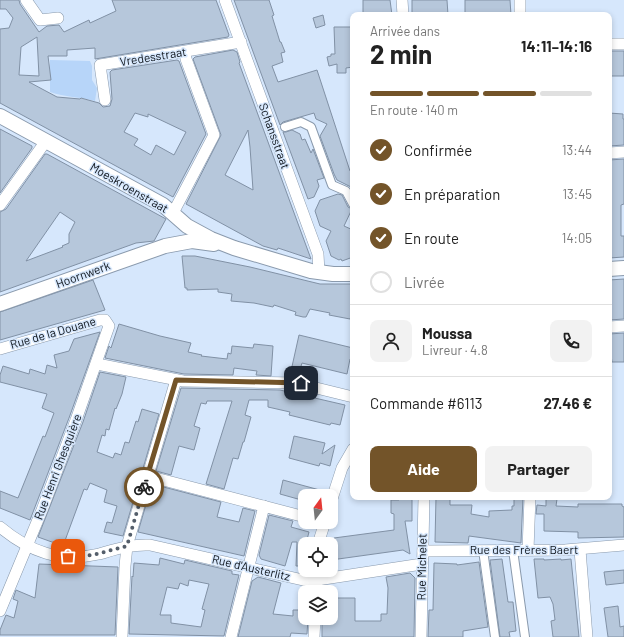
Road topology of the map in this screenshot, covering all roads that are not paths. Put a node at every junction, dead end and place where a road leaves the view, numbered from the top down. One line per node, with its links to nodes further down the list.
1 (26, 0): 7 (street)
2 (225, 0): 8 (street, Schansstraat)
3 (402, 0): 5 (street)
4 (520, 0): 6 (street)
5 (403, 12)
6 (520, 12)
7 (58, 18)
8 (241, 42): 11 (street, Vredesstraat); 25 (street, Schansstraat)
9 (612, 44): 10 (street)
10 (624, 44)
11 (185, 52): 12 (street, Vredesstraat); 20 (street)
12 (105, 100)
13 (0, 116): 15 (street, Moeskroenstraat)
14 (285, 127): 18 (street, Schansstraat)
15 (46, 141): 19 (street); 20 (street, Moeskroenstraat)
16 (624, 152): 17 (street)
17 (612, 153)
18 (350, 198)
19 (0, 205)
20 (173, 213): 21 (street); 22 (street, Moeskroenstraat)
21 (166, 246): 22 (street, Hoornwerk); 27 (street, Hoornwerk)
22 (234, 248): 25 (street, Moeskroenstraat)
23 (624, 268): 24 (street)
24 (612, 269)
25 (319, 272): 26 (street, Moeskroenstraat)
26 (350, 274)
27 (0, 304)
28 (107, 321): 31 (street, Rue de la Douane); 32 (street, Rue Henri Ghesquière)
29 (624, 326): 30 (street)
30 (612, 327)
31 (0, 349)
32 (96, 364): 33 (street); 44 (street, Rue Henri Ghesquière)
33 (176, 380): 34 (street); 36 (street)
34 (350, 396)
35 (350, 454): 37 (street)
36 (148, 476): 40 (street); 45 (street)
37 (335, 489)
38 (424, 500): 50 (street, Rue Michelet)
39 (530, 500): 48 (street)
40 (264, 506): 41 (street); 52 (street)
41 (298, 514)
42 (0, 527): 44 (street, Rue d'Austerlitz)
43 (624, 545): 49 (street, Rue des Frères Baert)
44 (27, 546): 45 (street, Rue d'Austerlitz); 55 (street, Rue Henri Ghesquière)
45 (127, 546): 52 (street, Rue d'Austerlitz); 58 (street)
46 (483, 550): 47 (street, Rue des Frères Baert); 50 (street, Rue des Frères Baert); 62 (street)
47 (513, 550): 48 (street, Rue des Frères Baert); 63 (street)
48 (528, 550): 49 (street, Rue des Frères Baert)
49 (580, 550): 64 (street)
50 (423, 551): 51 (street, Rue Michelet)
51 (422, 564): 53 (street, Rue d'Austerlitz); 61 (street, Rue Michelet)
52 (248, 568): 54 (street, Rue d'Austerlitz); 59 (street)
53 (338, 574)
54 (298, 577)
55 (5, 584): 56 (street, Rue Henri Ghesquière)
56 (0, 612)
57 (315, 625): 60 (street)
58 (122, 637)
59 (230, 637)
60 (314, 637)
61 (421, 637)
62 (495, 637)
63 (525, 637)
64 (587, 637)

